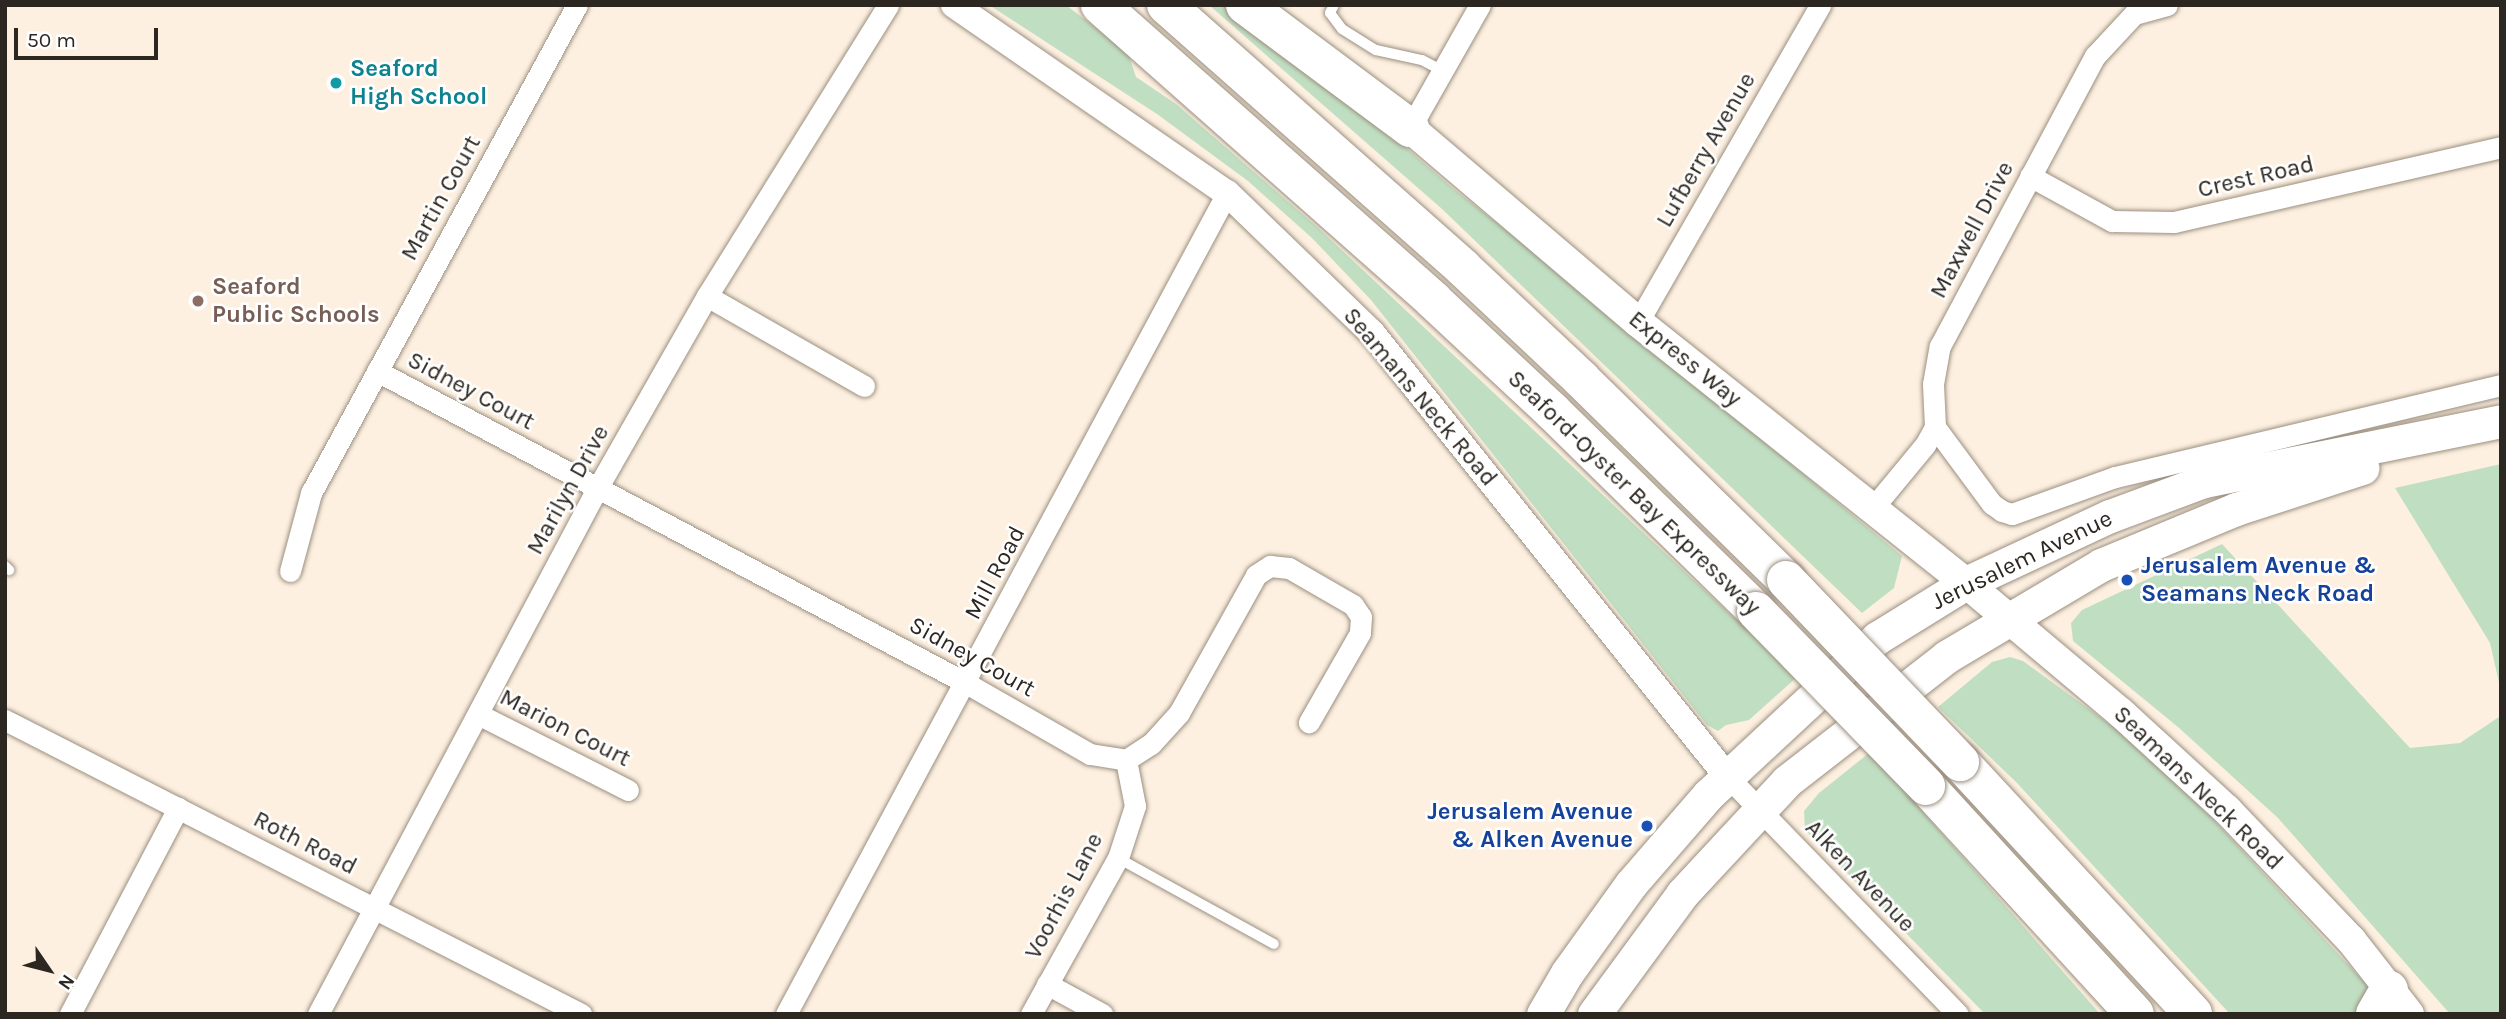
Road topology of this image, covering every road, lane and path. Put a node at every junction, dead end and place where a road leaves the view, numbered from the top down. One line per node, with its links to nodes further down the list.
1 (576, 5): 18 (street, Martin Court)
2 (888, 5): 16 (street, Marilyn Drive)
3 (954, 5): 15 (street, Seamans Neck Road)
4 (1100, 5): 52 (highway, Seaford-Oyster Bay Expressway, bridge)
5 (1166, 5): 53 (highway, Seaford-Oyster Bay Expressway, bridge)
6 (1245, 5): 12 (highway)
7 (1334, 5): 11 (lane)
8 (1480, 5): 11 (street)
9 (1819, 5): 17 (street, Lufberry Avenue)
10 (2166, 5): 14 (street, Maxwell Drive)
11 (1443, 71): 12 (street)
12 (1410, 128): 17 (main road, Express Way)
13 (2501, 147): 14 (street, Crest Road)
14 (2030, 176): 22 (street, Maxwell Drive)
15 (1227, 193): 29 (street, Mill Road); 34 (street, Seamans Neck Road)
16 (706, 296): 19 (street); 24 (street, Marilyn Drive)
17 (1638, 322): 25 (main road, Express Way)
18 (377, 371): 24 (street, Sidney Court); 26 (street, Martin Court)
19 (864, 386)
20 (2501, 386): 23 (street)
21 (2501, 422): 23 (main road, Jerusalem Avenue); 28 (main road, Jerusalem Avenue)
22 (1935, 427): 23 (street); 25 (street)
23 (2202, 469): 27 (main road, Jerusalem Avenue)
24 (598, 487): 29 (street, Sidney Court); 30 (street, Marilyn Drive)
25 (1872, 509): 27 (main road, Express Way)
26 (290, 571)
27 (1966, 583): 28 (main road, Seamans Neck Road); 34 (main road, Jerusalem Avenue)
28 (2008, 619): 37 (main road, Jerusalem Avenue); 42 (main road, Seamans Neck Road)
29 (967, 683): 33 (street, Sidney Court); 46 (street, Mill Road)
30 (478, 714): 35 (street, Marion Court); 39 (street, Marilyn Drive)
31 (5, 720): 36 (street, Roth Road)
32 (1309, 722): 33 (street)
33 (1126, 760): 38 (street, Voorhis Lane)
34 (1726, 775): 37 (street, Alken Avenue); 49 (main road, Jerusalem Avenue)
35 (628, 790)
36 (178, 808): 39 (street, Roth Road); 43 (street)
37 (1759, 811): 50 (main road, Jerusalem Avenue); 51 (street, Alken Avenue)
38 (1118, 858): 40 (lane); 41 (street, Voorhis Lane)
39 (374, 908): 44 (street, Marilyn Drive); 45 (street, Roth Road)
40 (1274, 944)
41 (1047, 984): 47 (street, Voorhis Lane); 48 (street)
42 (2391, 1006)
43 (70, 1014)
44 (318, 1014)
45 (581, 1014)
46 (786, 1014)
47 (1031, 1014)
48 (1102, 1014)
49 (1543, 1014)
50 (1594, 1014)
51 (1958, 1014)
52 (2135, 1014)
53 (2193, 1014)

